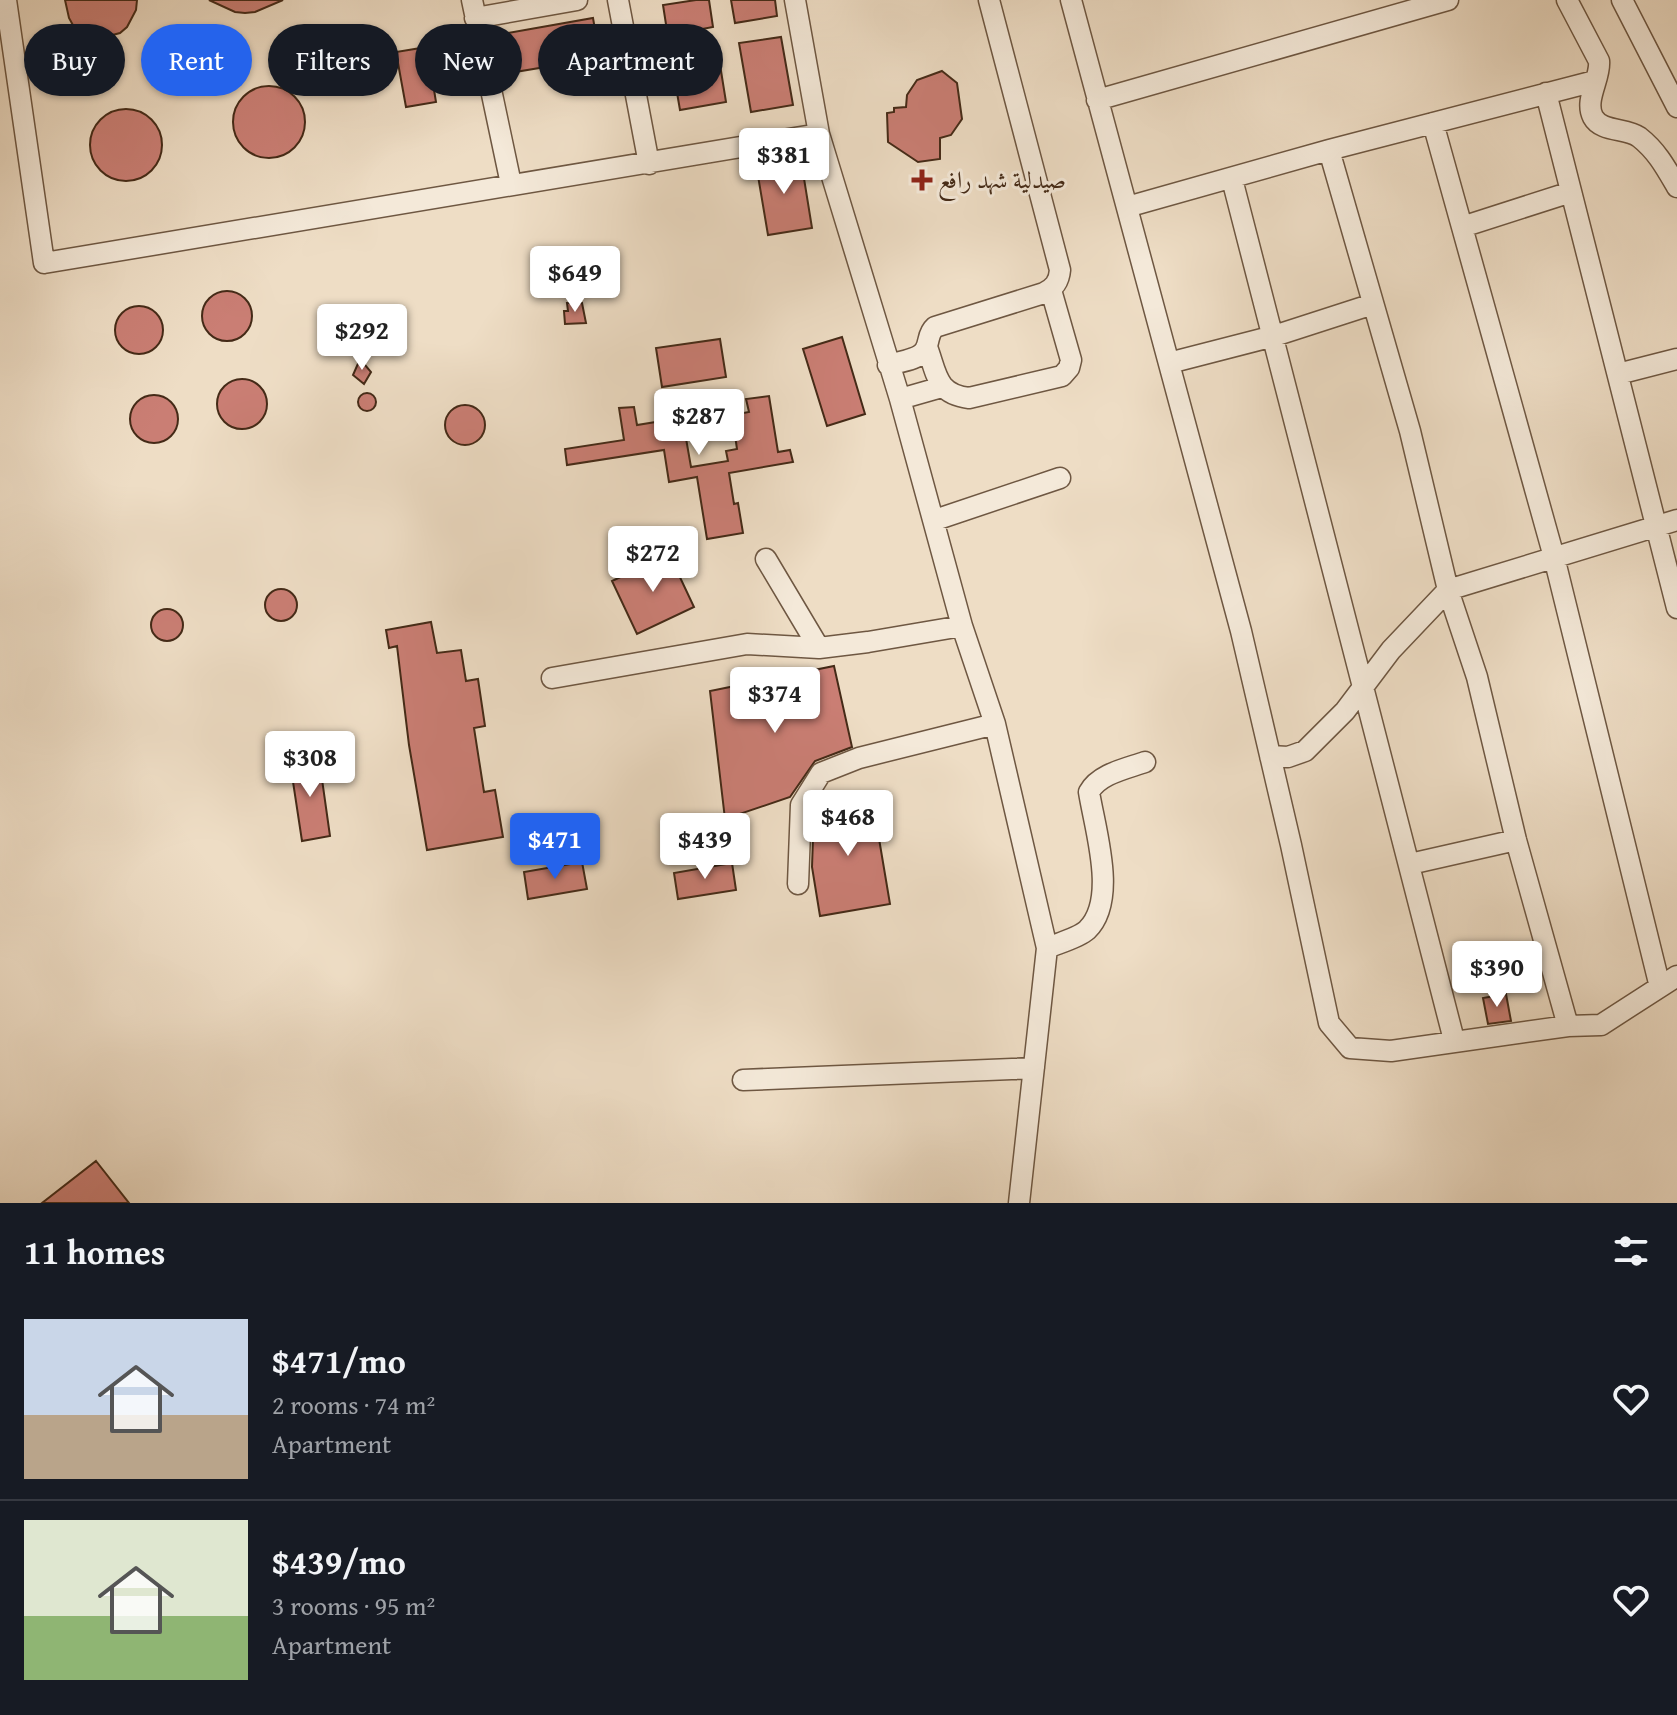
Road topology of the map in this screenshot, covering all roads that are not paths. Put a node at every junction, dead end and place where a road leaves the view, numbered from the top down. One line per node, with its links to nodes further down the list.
1 (6, 0): 20 (street)
2 (577, 0): 10 (street)
3 (618, 0): 18 (street)
4 (795, 0): 16 (street)
5 (989, 0): 25 (street)
6 (1071, 0): 13 (street)
7 (1448, 0): 13 (street)
8 (1567, 0): 11 (street)
9 (1622, 0): 14 (street)
10 (474, 9): 20 (street)
11 (1595, 81): 12 (street); 21 (street)
12 (1546, 93): 15 (street); 22 (street)
13 (1097, 100): 23 (street)
14 (1677, 107)
15 (1433, 123): 17 (street); 24 (street)
16 (819, 134): 18 (street); 31 (street)
17 (1329, 150): 19 (street); 26 (street)
18 (649, 164): 20 (street)
19 (1232, 179): 23 (street); 27 (street)
20 (511, 184)
21 (1677, 187)
22 (1571, 192): 24 (street); 32 (street)
23 (1127, 207): 30 (street)
24 (1462, 227): 39 (street)
25 (1051, 290): 28 (street); 33 (street)
26 (1373, 304): 27 (street); 41 (street)
27 (1274, 336): 30 (street); 46 (street)
28 (927, 347): 31 (street); 33 (street)
29 (1677, 359): 32 (street)
30 (1169, 363): 48 (street)
31 (888, 365): 34 (street)
32 (1618, 374): 38 (street)
33 (942, 387): 34 (street)
34 (900, 399): 36 (street)
35 (1060, 478): 36 (street)
36 (935, 520): 43 (street)
37 (1677, 520): 38 (street)
38 (1656, 526): 39 (street); 42 (street)
39 (1554, 557): 41 (street); 54 (street)
40 (766, 559): 44 (street)
41 (1448, 590): 46 (street); 50 (street)
42 (1677, 608)
43 (962, 626): 44 (street); 47 (street)
44 (819, 648): 45 (street)
45 (552, 678)
46 (1364, 685): 48 (street); 51 (street)
47 (995, 724): 52 (street); 53 (street)
48 (1270, 756): 56 (street)
49 (1145, 762): 53 (street)
50 (1516, 840): 51 (street); 55 (street)
51 (1410, 864): 56 (street)
52 (798, 884)
53 (1047, 948): 57 (street)
54 (1668, 981): 55 (street)
55 (1568, 1026): 56 (street)
56 (1454, 1040)
57 (1034, 1068): 58 (street); 59 (street)
58 (743, 1080)
59 (1019, 1203)

